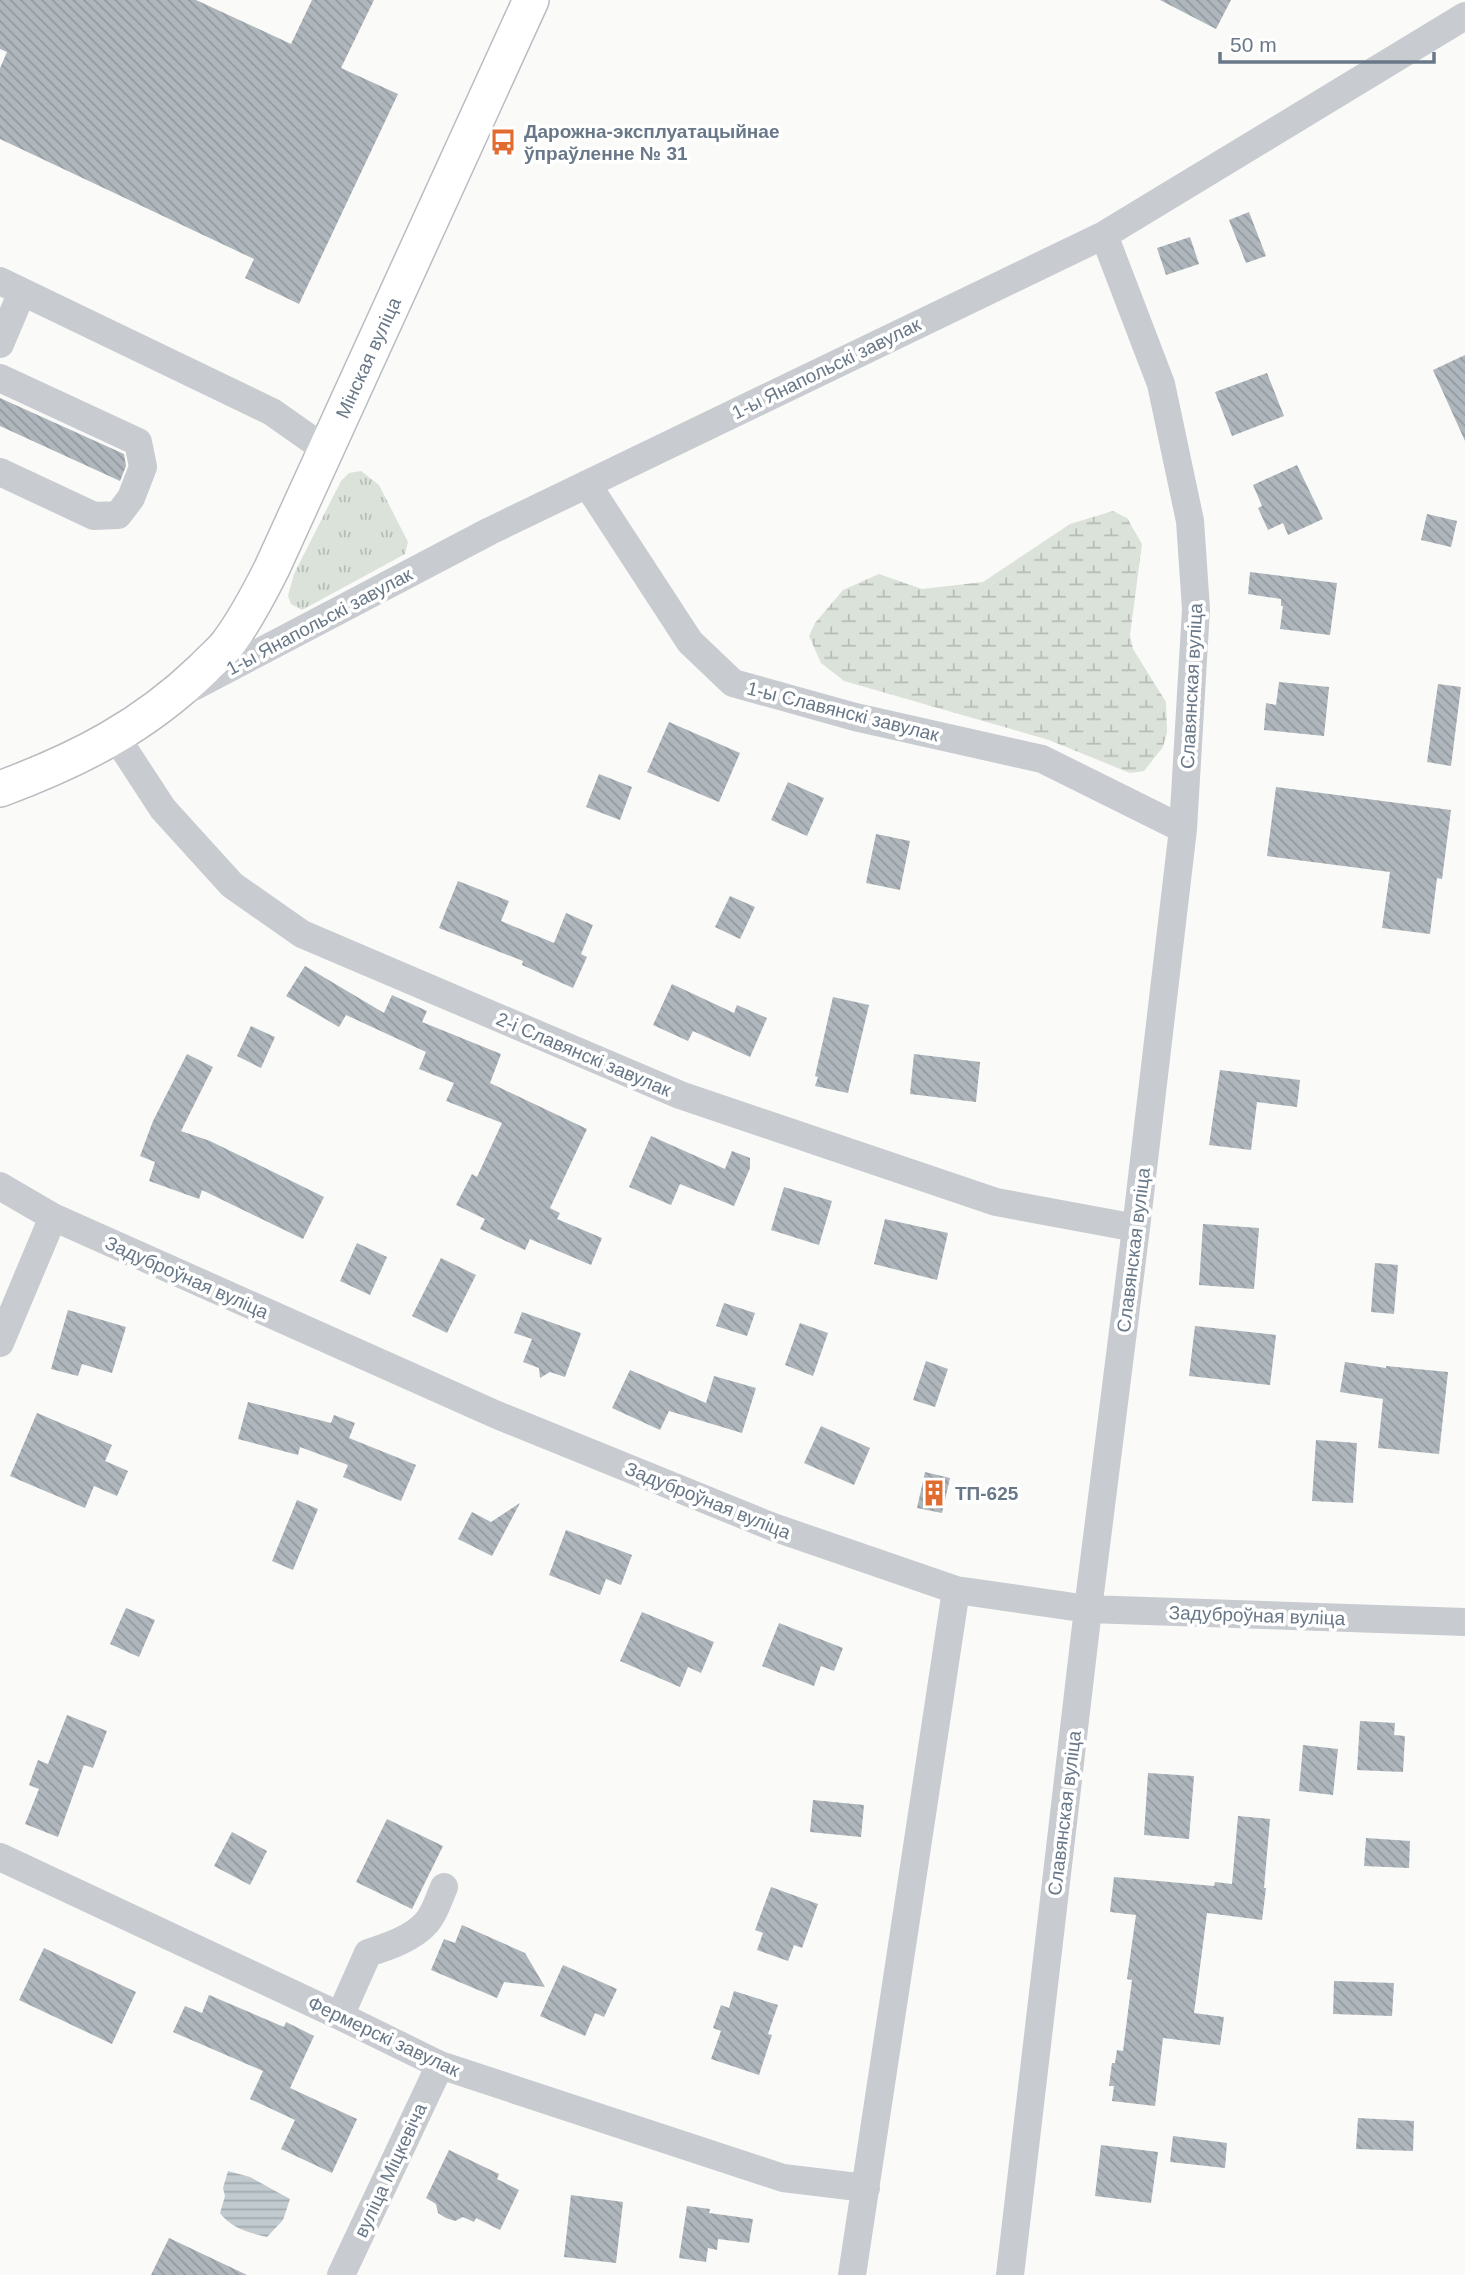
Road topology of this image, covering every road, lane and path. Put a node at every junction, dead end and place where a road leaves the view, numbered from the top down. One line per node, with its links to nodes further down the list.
1 (531, 0): 9 (main road, Мінская вуліца)
2 (1461, 0): 3 (street)
3 (1465, 5)
4 (1465, 16): 5 (street, 1-ы Янапольскі завулак)
5 (1104, 235): 11 (street, 1-ы Янапольскі завулак); 17 (street, Славянская вуліца)
6 (11, 286): 7 (street); 9 (street)
7 (0, 344)
8 (0, 378): 10 (street)
9 (326, 450): 12 (main road, Мінская вуліца)
10 (0, 472)
11 (587, 484): 12 (street, 1-ы Янапольскі завулак); 17 (street, 1-ы Славянскі завулак)
12 (175, 696): 13 (main road, Мінская вуліца)
13 (116, 737): 14 (main road, Мінская вуліца); 20 (street, 2-і Славянскі завулак)
14 (34, 776): 15 (main road); 16 (main road)
15 (0, 789)
16 (0, 797)
17 (1183, 829): 20 (street, Славянская вуліца)
18 (0, 1186): 19 (street, Задуброўная вуліца)
19 (53, 1217): 21 (street); 22 (street, Задуброўная вуліца)
20 (1136, 1228): 23 (street, Славянская вуліца)
21 (0, 1343)
22 (956, 1590): 23 (street, Задуброўная вуліца); 29 (street)
23 (1088, 1609): 24 (street, Задуброўная вуліца); 32 (street, Славянская вуліца)
24 (1465, 1622)
25 (0, 1857): 27 (street, Фермерскі завулак)
26 (444, 1887): 27 (street)
27 (340, 2016): 28 (street, Фермерскі завулак)
28 (440, 2065): 29 (street, Фермерскі завулак); 30 (street, вуліца Міцкевіча)
29 (866, 2188): 31 (street)
30 (341, 2275)
31 (852, 2275)
32 (1010, 2275)

